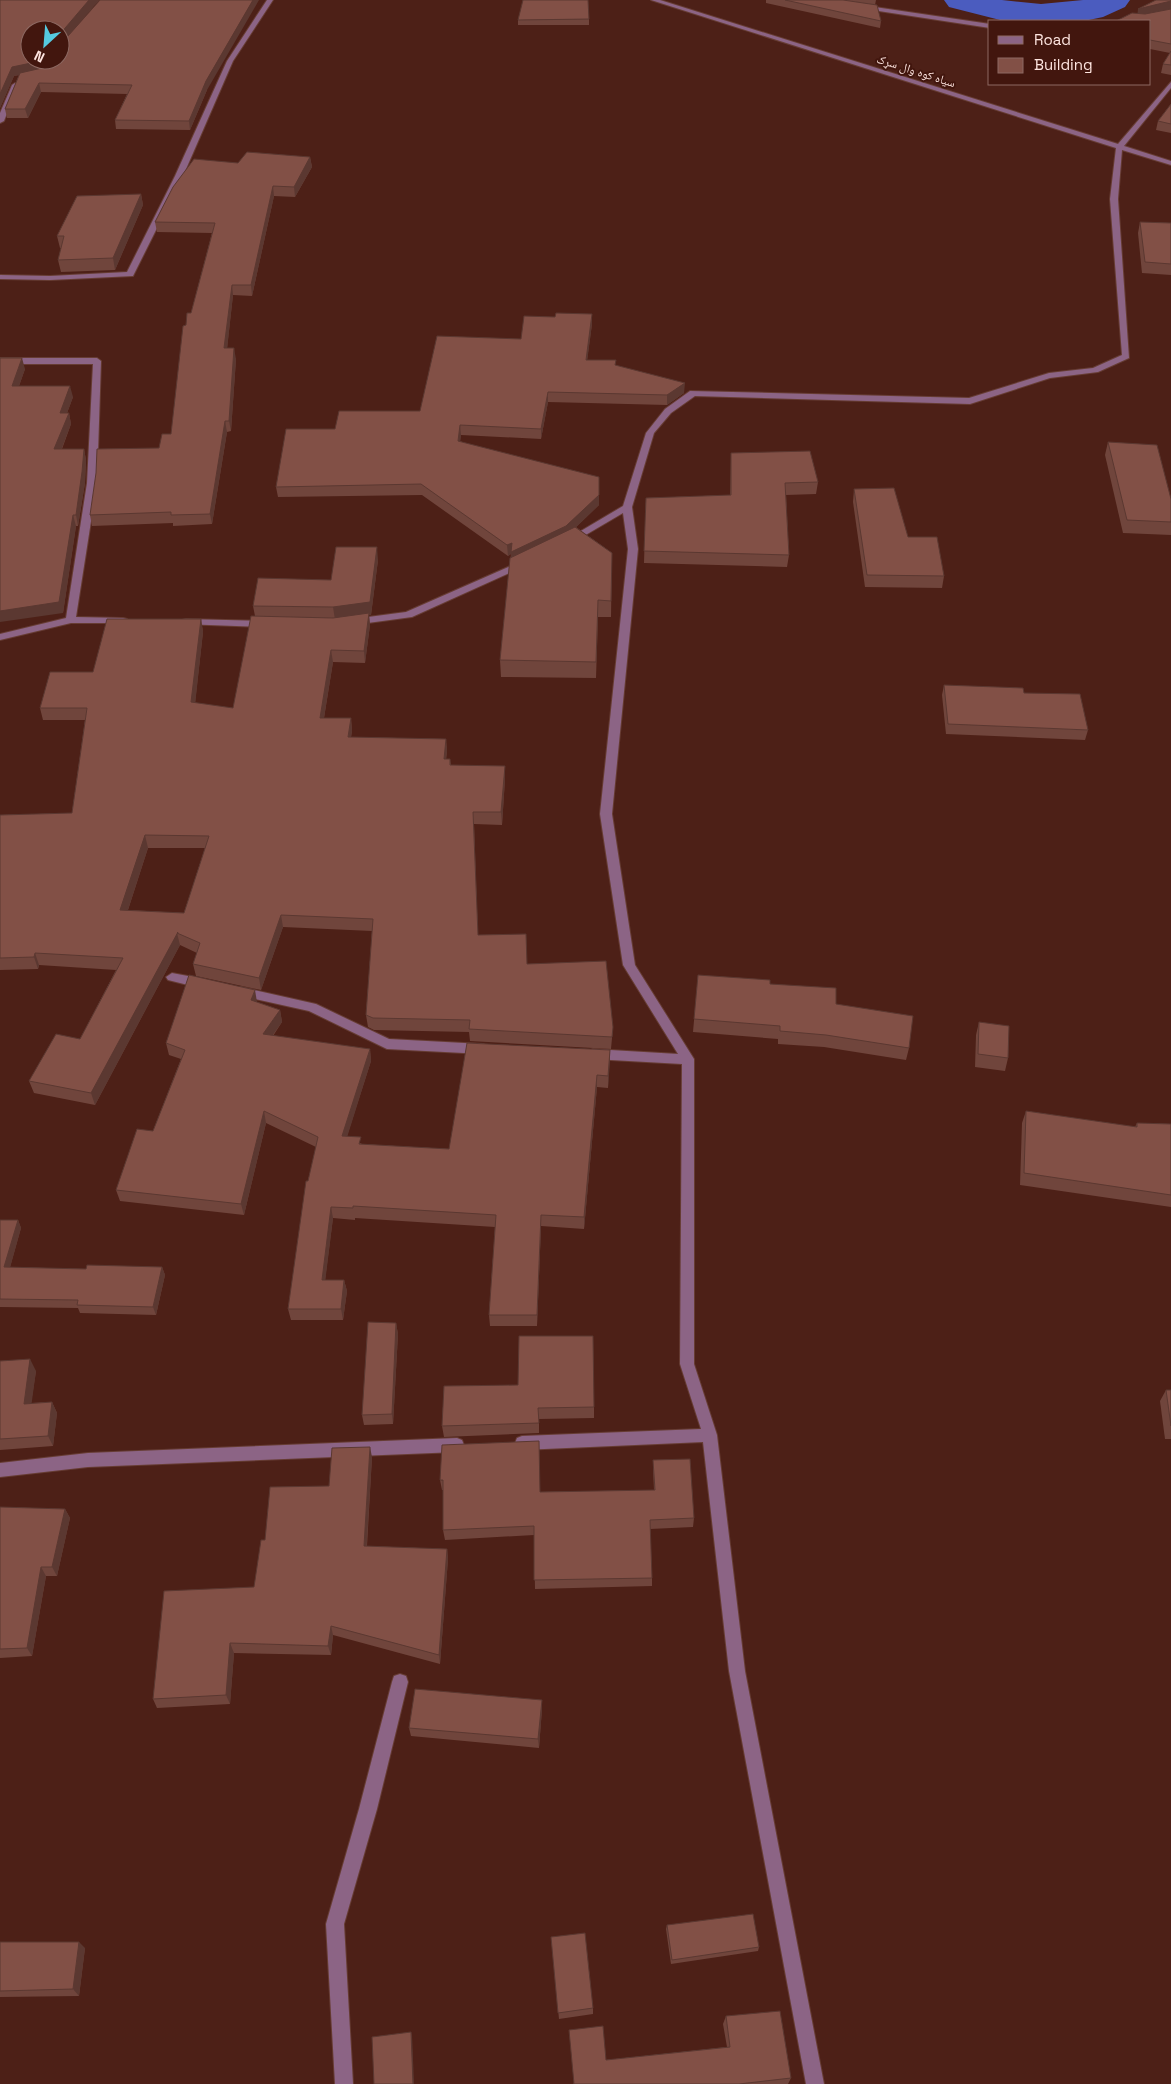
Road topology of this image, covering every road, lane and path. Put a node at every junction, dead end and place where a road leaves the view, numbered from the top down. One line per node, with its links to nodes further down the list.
1 (270, 0): 10 (street)
2 (654, 0): 8 (street, سیاه کوه وال سړک)
3 (849, 5): 4 (street)
4 (988, 26)
5 (18, 78): 7 (street)
6 (1171, 84): 8 (street)
7 (0, 121)
8 (1119, 148): 9 (street, سیاه کوه وال سړک); 12 (street)
9 (1171, 163)
10 (0, 277)
11 (0, 361): 15 (street)
12 (627, 507): 13 (street); 24 (street)
13 (564, 544)
14 (530, 560): 19 (street)
15 (71, 620): 16 (street); 20 (street)
16 (130, 621)
17 (179, 622): 18 (street)
18 (276, 624)
19 (344, 624)
20 (0, 636)
21 (172, 978): 22 (street)
22 (494, 1049)
23 (581, 1054): 24 (street)
24 (688, 1059): 25 (street)
25 (710, 1435): 26 (street); 31 (street)
26 (512, 1443)
27 (473, 1445): 28 (street)
28 (0, 1470)
29 (400, 1682): 30 (street)
30 (344, 2084)
31 (815, 2084)

